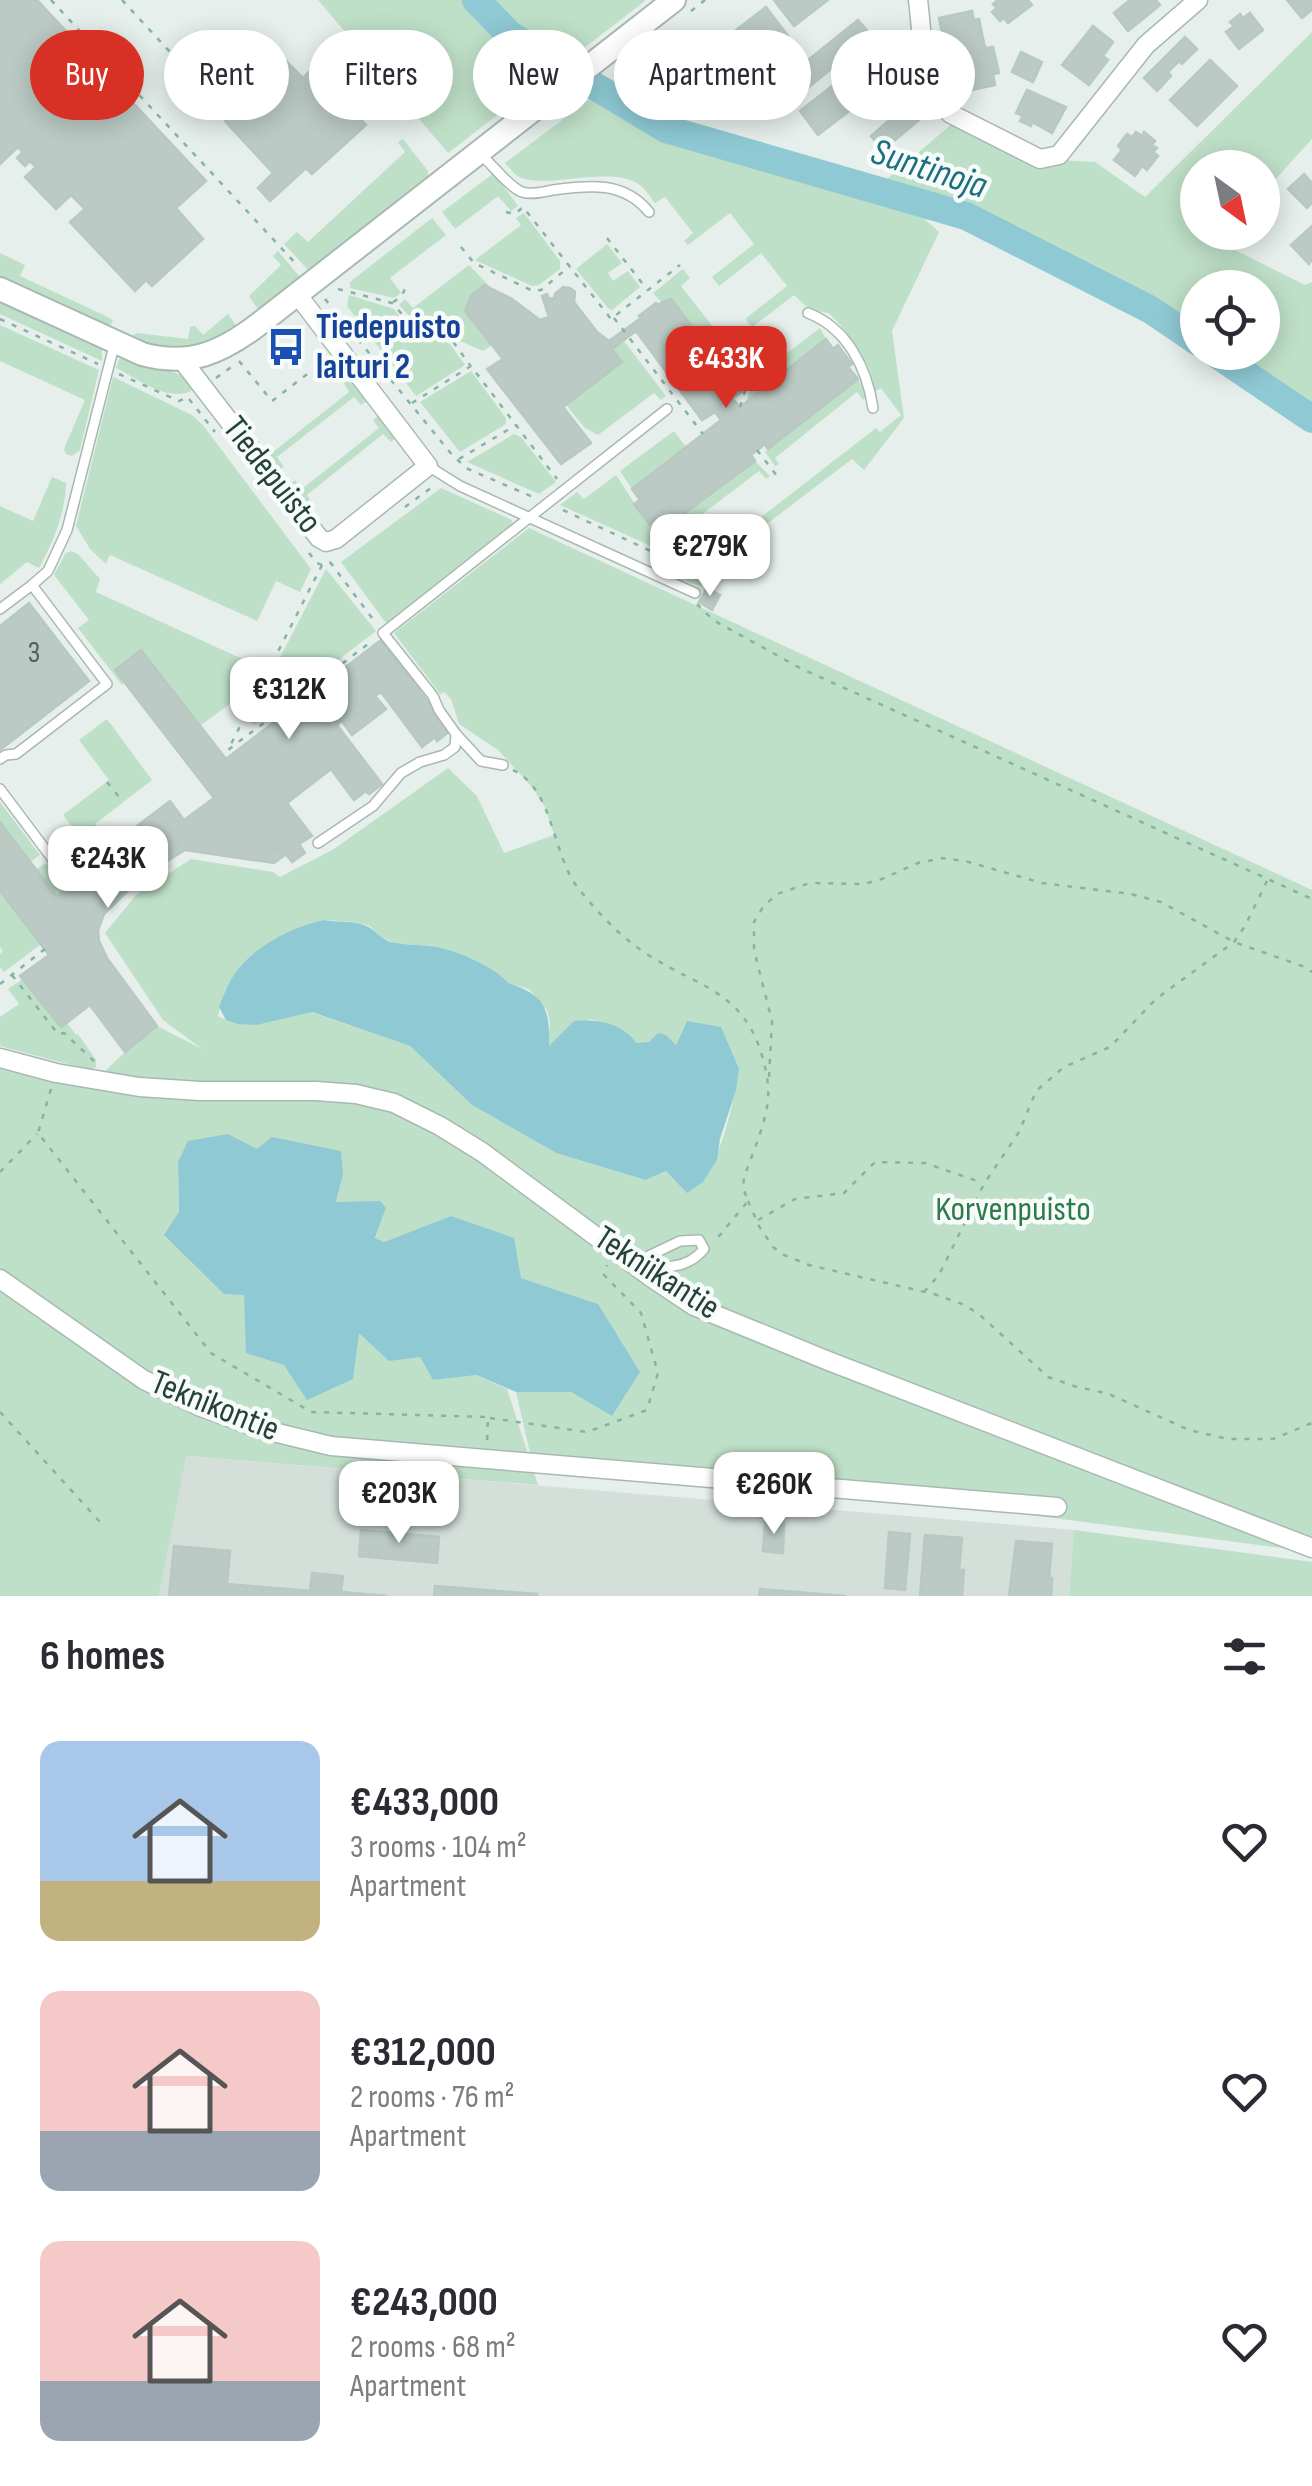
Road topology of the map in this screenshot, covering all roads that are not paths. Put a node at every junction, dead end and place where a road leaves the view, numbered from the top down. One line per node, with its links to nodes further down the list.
1 (674, 0): 4 (street)
2 (918, 0): 3 (street)
3 (1198, 0)
4 (478, 152): 5 (lane); 6 (street)
5 (649, 212)
6 (305, 288): 10 (street); 13 (street)
7 (0, 289): 9 (street)
8 (808, 313): 12 (lane)
9 (114, 342): 10 (street); 15 (lane)
10 (182, 360): 13 (street, Tiedepuisto)
11 (667, 408): 14 (lane)
12 (874, 408)
13 (436, 470): 14 (lane)
14 (530, 517): 16 (lane); 18 (lane)
15 (32, 585): 17 (lane); 19 (lane)
16 (695, 593)
17 (0, 609)
18 (456, 734): 20 (lane); 22 (lane)
19 (0, 759)
20 (503, 765)
21 (0, 789): 23 (lane)
22 (318, 843)
23 (76, 851)
24 (0, 1058): 25 (street, Tekniikantie)
25 (634, 1263): 25 (lane); 28 (street, Tekniikantie)
26 (0, 1279): 27 (street, Teknikontie)
27 (1057, 1507)
28 (1312, 1548)

